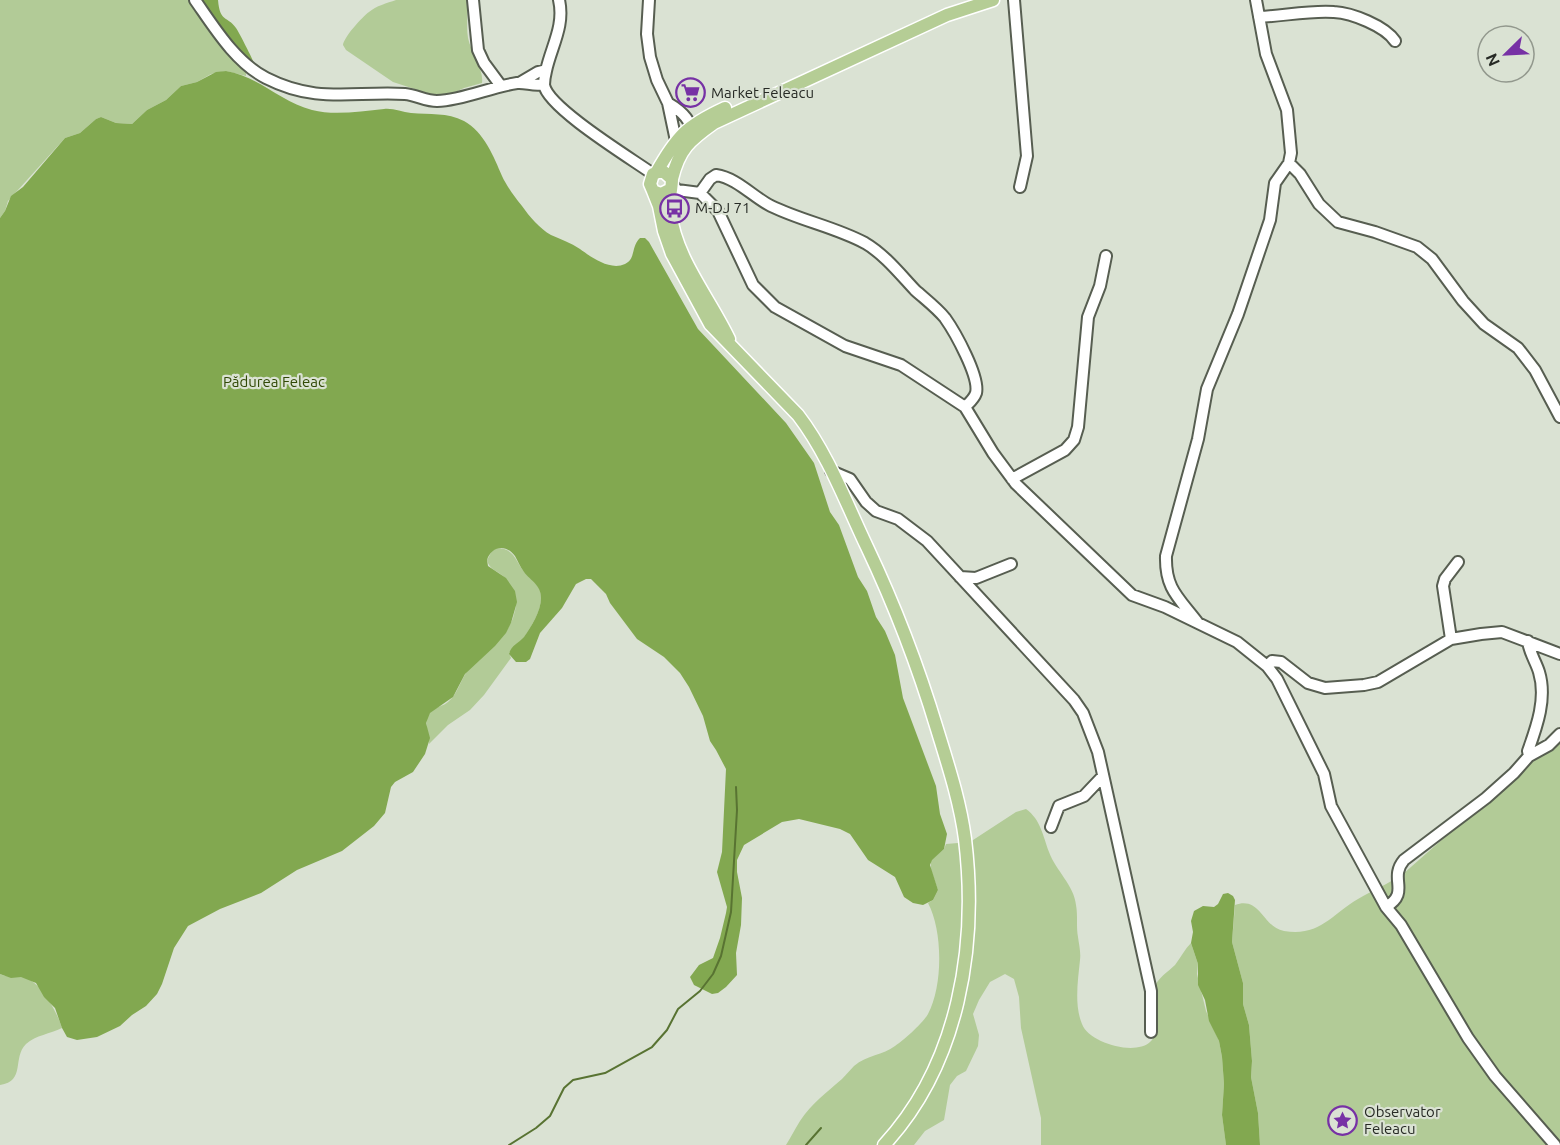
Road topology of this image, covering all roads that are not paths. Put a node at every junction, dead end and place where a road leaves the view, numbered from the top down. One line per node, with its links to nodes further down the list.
1 (195, 0): 14 (street)
2 (473, 0): 14 (street)
3 (559, 0): 11 (street)
4 (649, 0): 15 (street)
5 (970, 0): 16 (main road)
6 (993, 0): 17 (main road)
7 (1014, 0): 22 (street)
8 (1256, 0): 9 (street)
9 (1259, 17): 10 (street); 19 (street)
10 (1395, 41)
11 (546, 70): 12 (street); 13 (street)
12 (521, 82): 13 (street); 14 (street)
13 (544, 84): 20 (street)
14 (501, 86)
15 (668, 103): 16 (street); 18 (street)
16 (692, 125): 17 (street); 18 (main road)
17 (692, 139): 21 (main road)
18 (676, 141): 20 (main road)
19 (1289, 163): 28 (street); 34 (street)
20 (654, 174): 21 (main road); 23 (main road)
21 (671, 185): 23 (main road); 24 (street); 26 (main road)
22 (1020, 187)
23 (653, 191): 26 (main road)
24 (700, 193): 27 (street); 27 (street)
25 (1107, 256): 30 (street)
26 (732, 345): 29 (main road)
27 (965, 407): 30 (street)
28 (1560, 417)
29 (831, 471): 33 (street); 45 (main road)
30 (1012, 479): 34 (street)
31 (1458, 562): 35 (street)
32 (1011, 564): 33 (street)
33 (960, 577): 41 (street)
34 (1200, 626): 38 (street)
35 (1451, 639): 36 (street); 38 (street)
36 (1528, 641): 37 (street); 40 (street)
37 (1560, 654)
38 (1267, 666): 43 (street)
39 (1560, 735): 40 (street)
40 (1529, 756): 43 (street)
41 (1103, 776): 42 (street); 44 (street)
42 (1051, 827)
43 (1386, 907): 46 (street)
44 (1151, 1032)
45 (884, 1145)
46 (1555, 1145)

